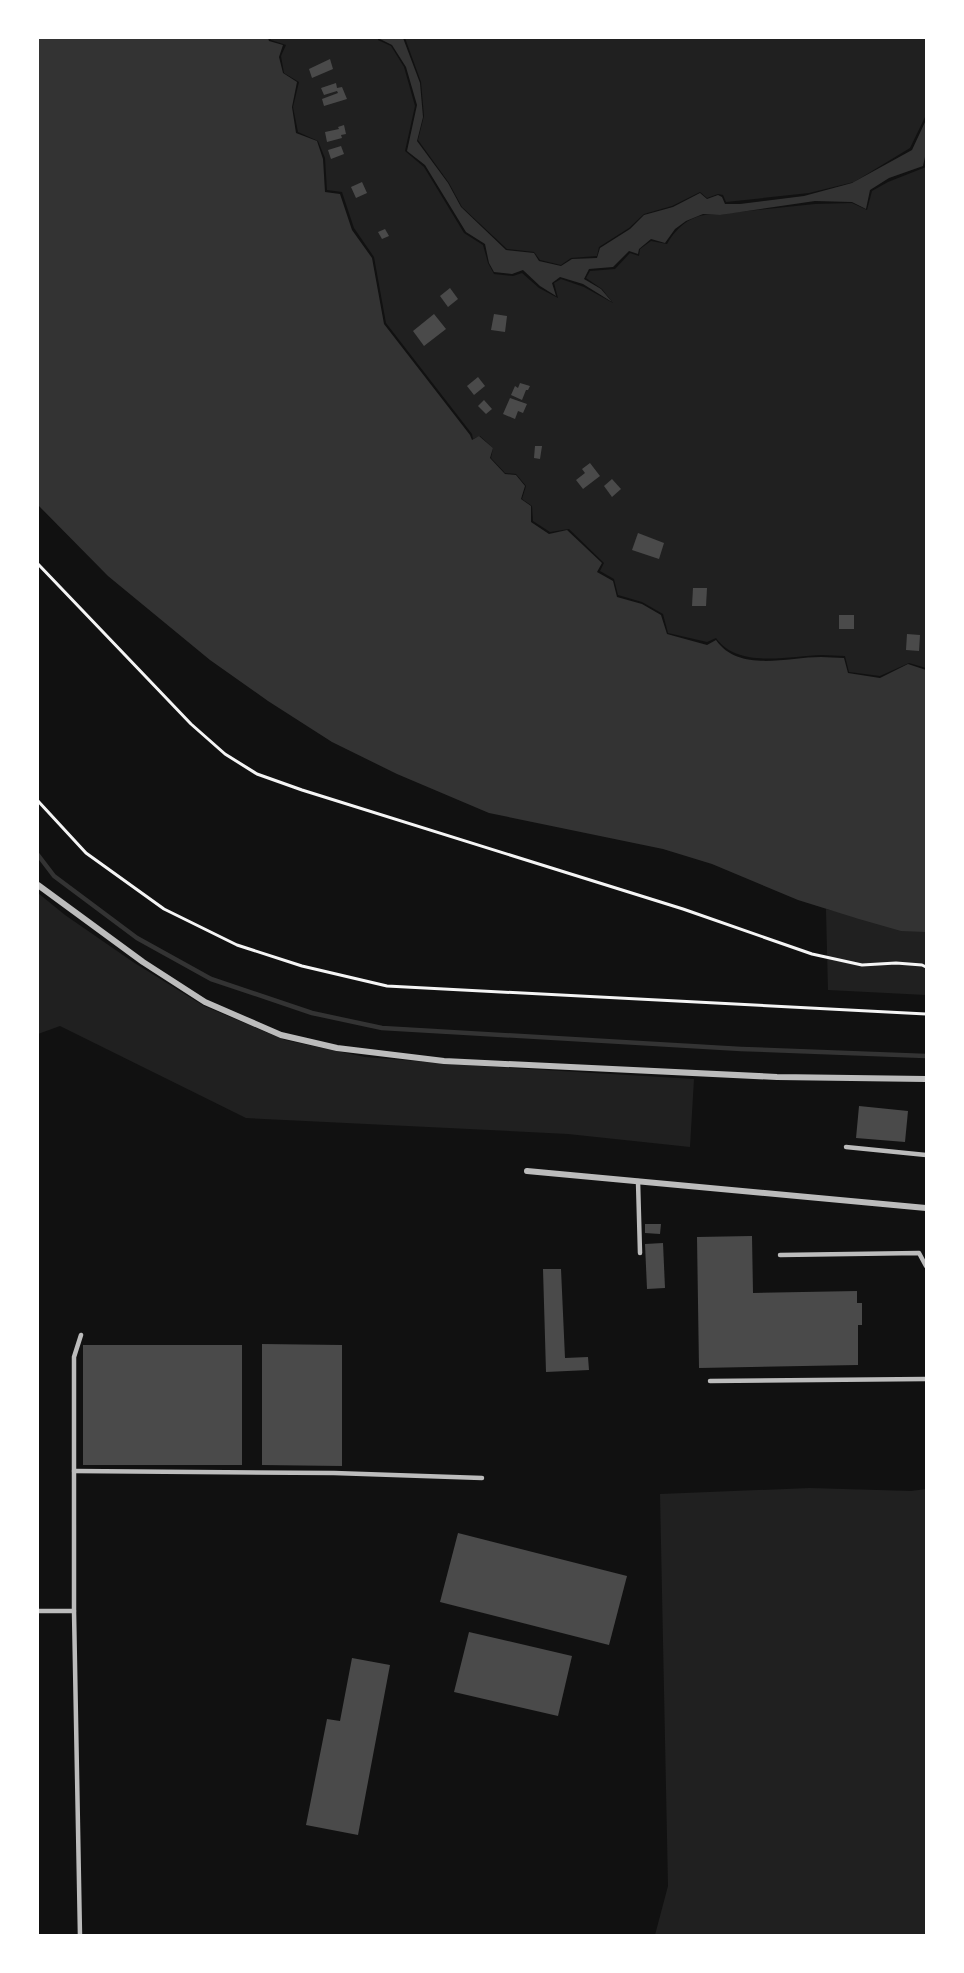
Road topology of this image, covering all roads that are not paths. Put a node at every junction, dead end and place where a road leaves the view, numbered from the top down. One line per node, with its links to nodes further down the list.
1 (38, 885): 2 (street)
2 (927, 1079)
3 (846, 1147): 4 (lane)
4 (927, 1155)
5 (527, 1171): 6 (street)
6 (639, 1181): 7 (street); 8 (lane)
7 (927, 1208)
8 (640, 1253)
9 (780, 1256): 10 (lane)
10 (927, 1266)
11 (81, 1335): 14 (lane)
12 (927, 1379): 13 (lane)
13 (710, 1382)
14 (74, 1472): 15 (lane); 17 (lane)
15 (482, 1478)
16 (38, 1611): 17 (lane)
17 (74, 1611): 18 (lane)
18 (80, 1935)

